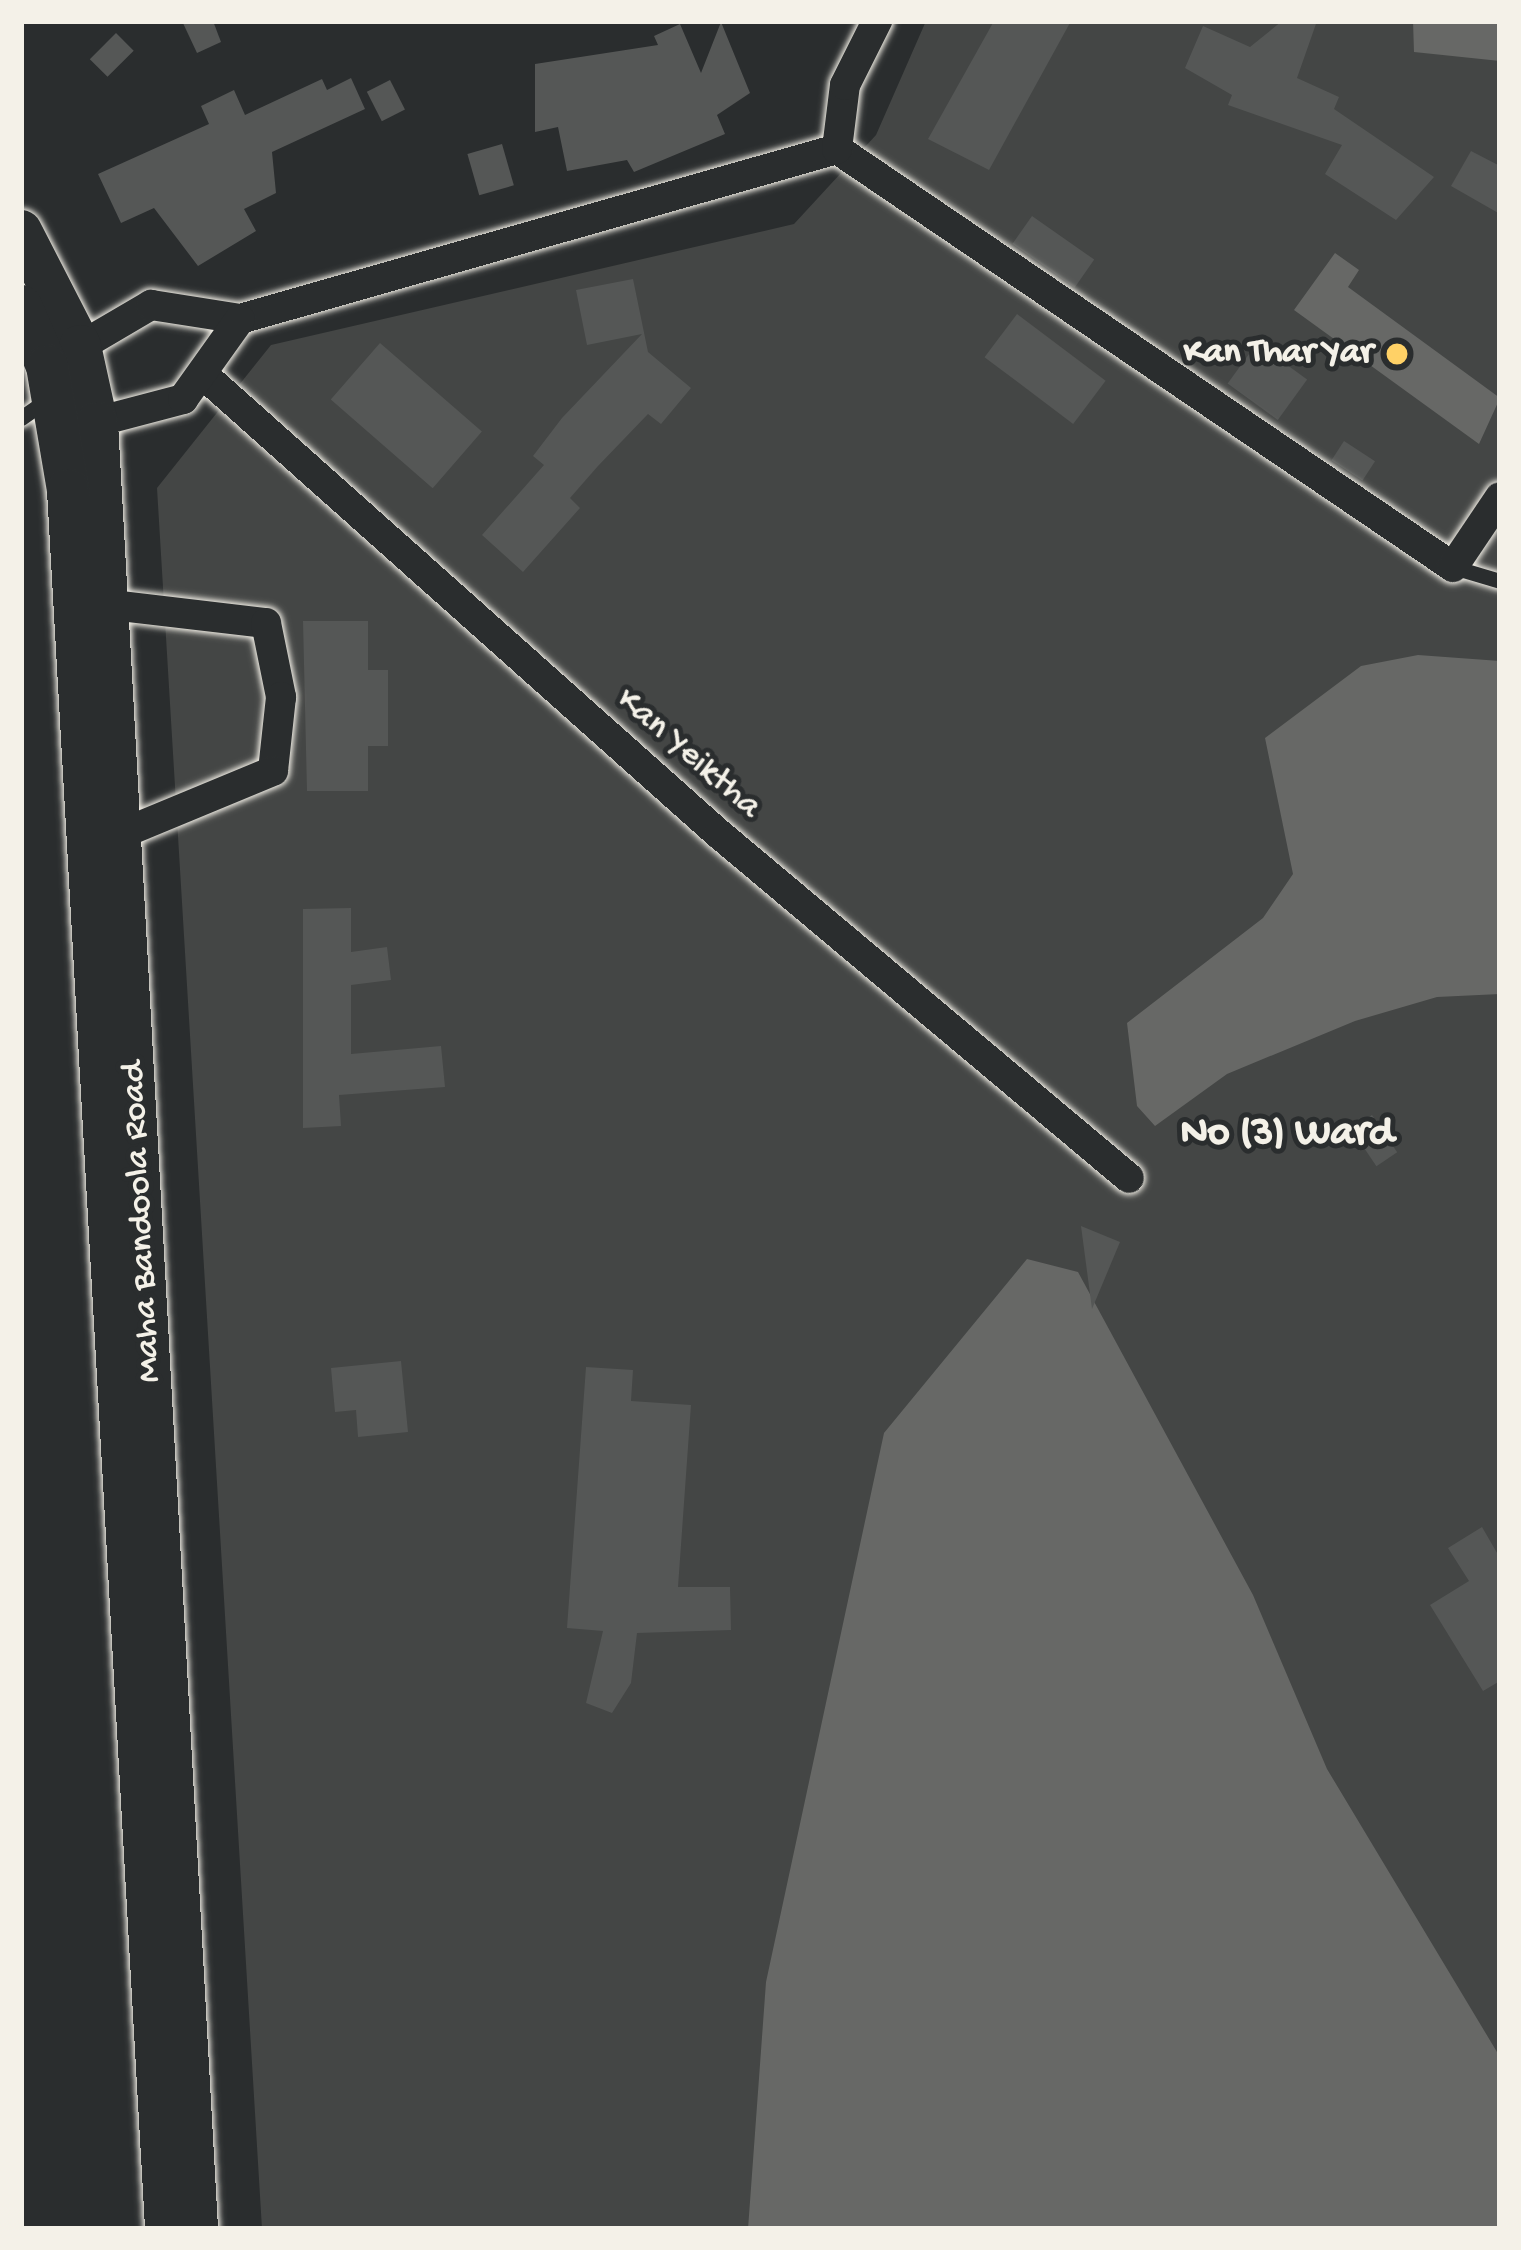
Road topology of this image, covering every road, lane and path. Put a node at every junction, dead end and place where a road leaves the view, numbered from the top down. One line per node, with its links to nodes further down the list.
1 (877, 21): 2 (street)
2 (837, 149): 5 (street); 9 (street)
3 (21, 231): 7 (main road, Maha Bandoola Road)
4 (21, 306): 7 (main road, Maha Bandoola Road)
5 (240, 319): 6 (street); 7 (street)
6 (206, 376): 7 (street); 13 (street, Kan Yeiktha)
7 (64, 394): 11 (main road, Maha Bandoola Road); 14 (main road, Maha Bandoola Road)
8 (1500, 497): 9 (street)
9 (1453, 567): 10 (lane)
10 (1500, 581)
11 (112, 604): 12 (main road, Maha Bandoola Road); 12 (street)
12 (123, 833): 15 (main road, Maha Bandoola Road)
13 (1129, 1178)
14 (166, 2229)
15 (197, 2229)

